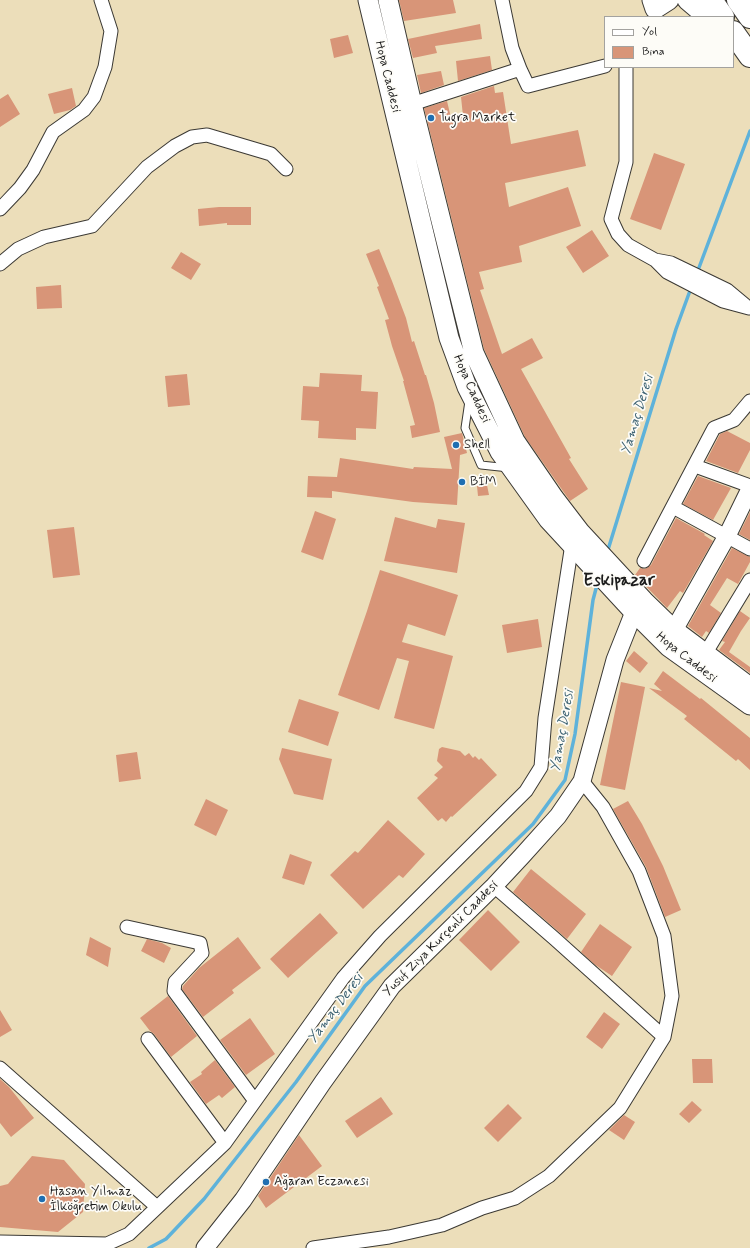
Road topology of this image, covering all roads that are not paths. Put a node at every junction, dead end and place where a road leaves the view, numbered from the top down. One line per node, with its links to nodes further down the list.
1 (101, 0): 18 (street)
2 (368, 0): 26 (main road, Hopa Caddesi)
3 (388, 0): 16 (main road, Hopa Caddesi)
4 (502, 0): 15 (street)
5 (687, 0): 8 (main road)
6 (711, 0): 9 (highway)
7 (738, 0): 10 (highway)
8 (706, 16)
9 (722, 16)
10 (750, 17)
11 (734, 34): 12 (highway)
12 (743, 48)
13 (604, 66): 15 (street)
14 (626, 68): 20 (street)
15 (520, 69): 16 (street)
16 (412, 104): 26 (main road, Hopa Caddesi)
17 (286, 169): 19 (street)
18 (0, 209)
19 (0, 264)
20 (749, 309)
21 (750, 401): 22 (street)
22 (694, 466): 23 (street); 24 (street)
23 (750, 487): 25 (street)
24 (673, 507): 25 (street); 28 (street)
25 (727, 536): 27 (street); 31 (street)
26 (576, 538): 30 (main road, Hopa Caddesi); 41 (street)
27 (750, 549)
28 (644, 561)
29 (750, 580): 32 (street)
30 (639, 606): 31 (main road, Hopa Caddesi); 34 (main road, Hopa Caddesi); 35 (street, Yusuf Ziya Kurçenli Caddesi)
31 (674, 630): 32 (main road, Hopa Caddesi)
32 (705, 654): 33 (main road, Hopa Caddesi)
33 (750, 687)
34 (750, 705)
35 (582, 781): 36 (street, Yusuf Ziya Kurçenli Caddesi); 38 (street)
36 (494, 886): 38 (street); 45 (street, Yusuf Ziya Kurçenli Caddesi)
37 (127, 927): 41 (street)
38 (664, 1037): 46 (street)
39 (148, 1039): 42 (street)
40 (0, 1068): 43 (street)
41 (255, 1101): 42 (street)
42 (225, 1143): 43 (street)
43 (157, 1207): 44 (street)
44 (0, 1242)
45 (208, 1247)
46 (312, 1248)

